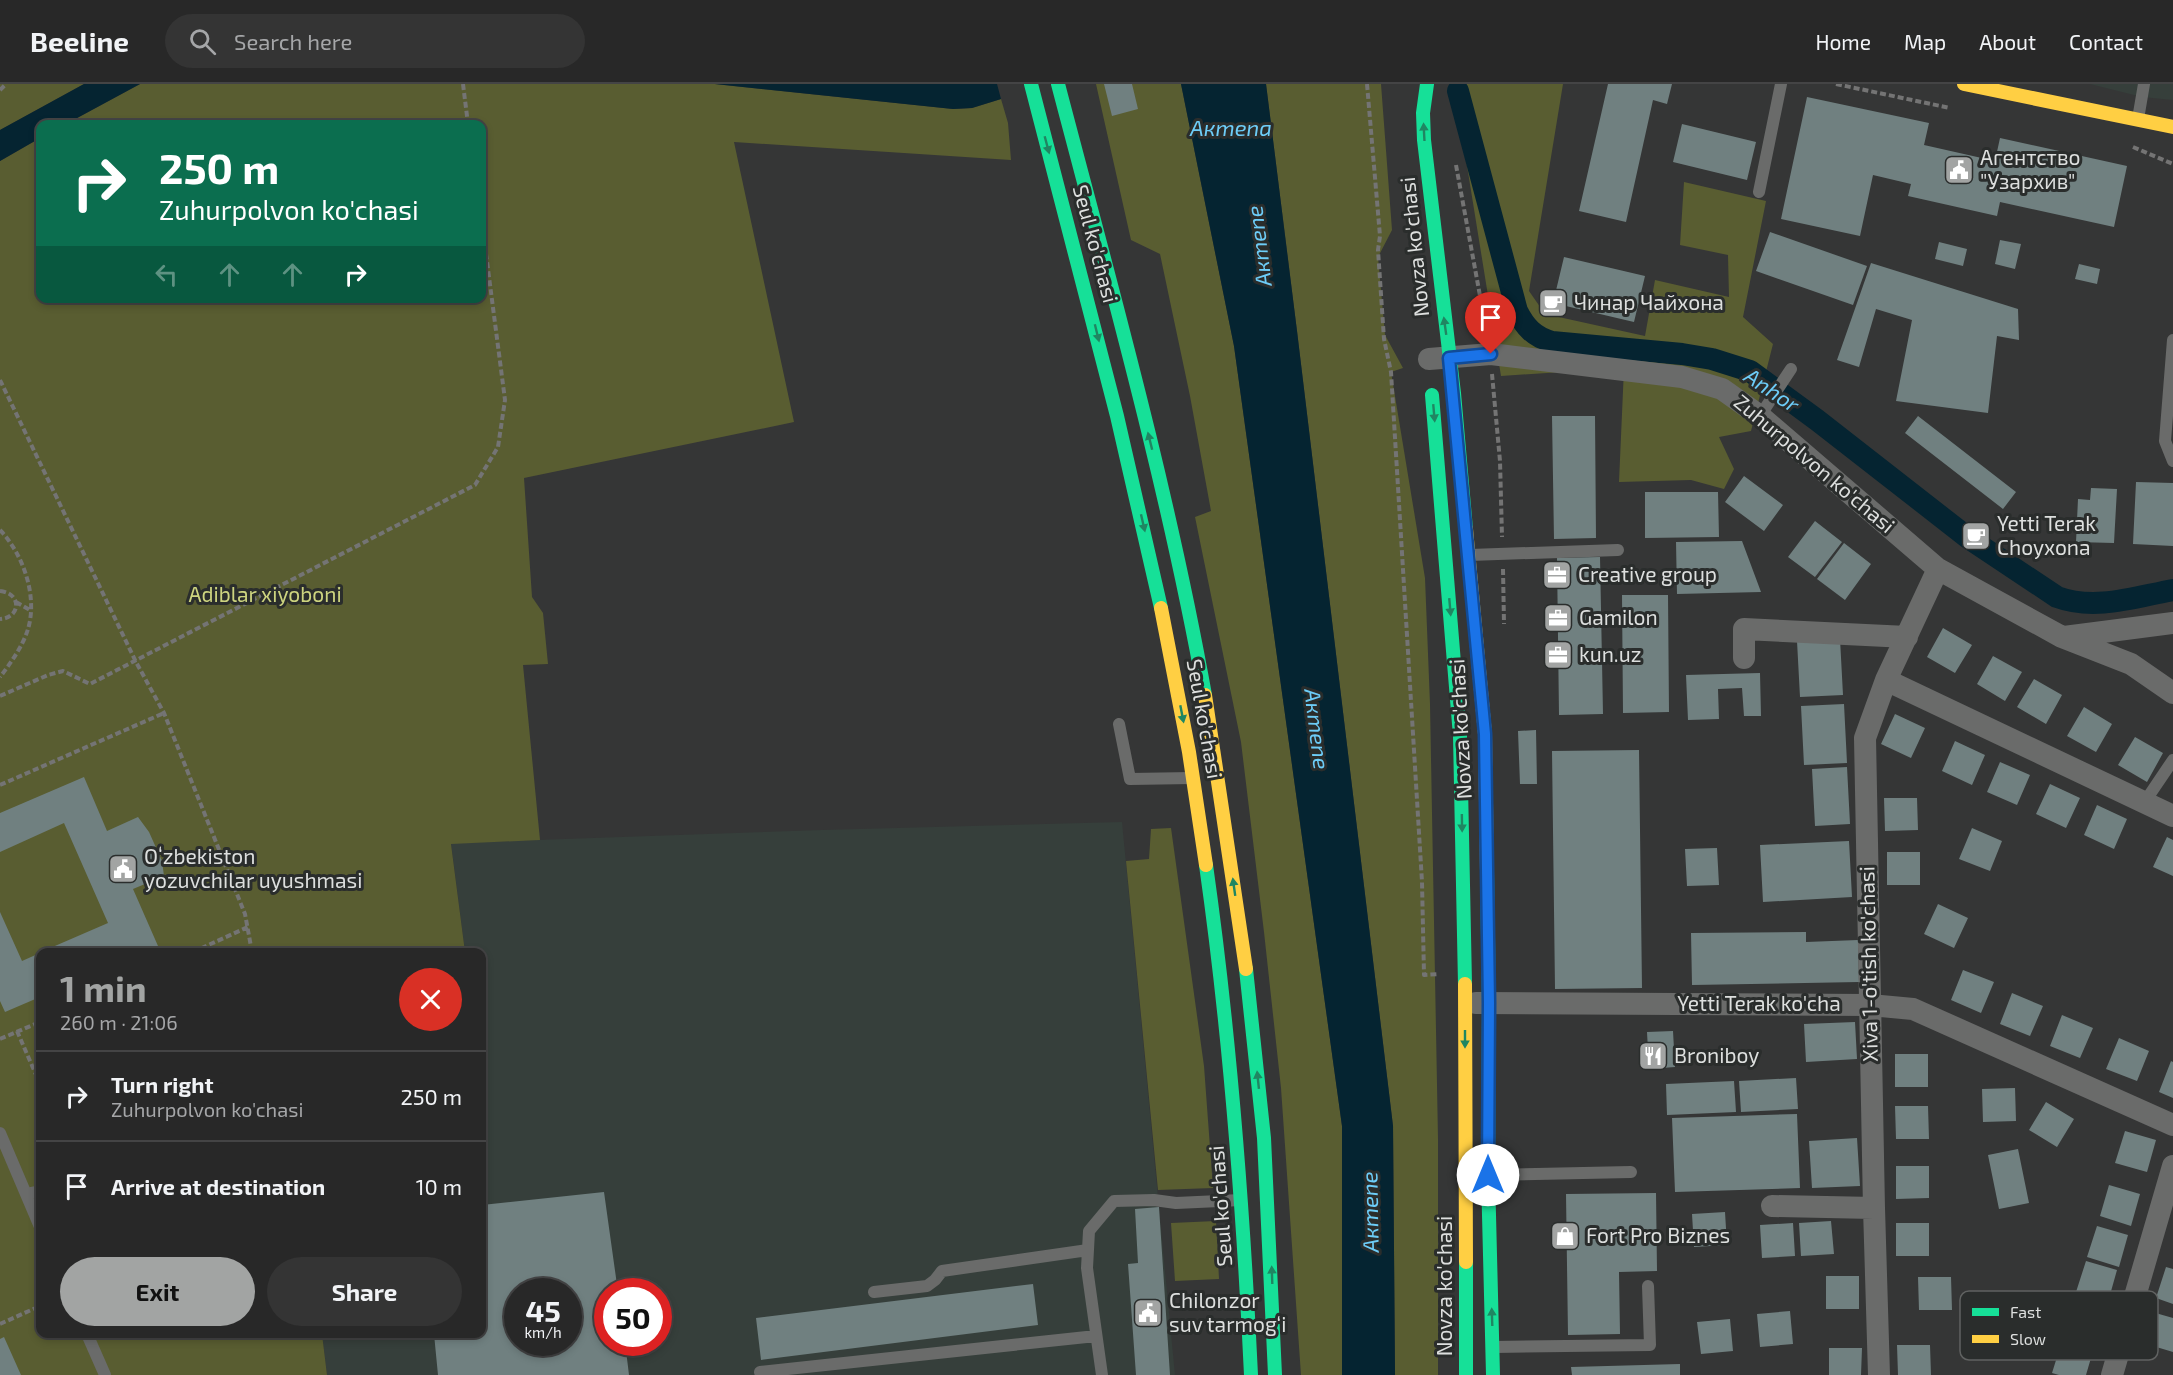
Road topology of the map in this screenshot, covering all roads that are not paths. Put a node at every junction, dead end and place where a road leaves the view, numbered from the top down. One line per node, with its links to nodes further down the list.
1 (1058, 84): 57 (main road, Seul ko'chasi, one-way to 1)
2 (1417, 84): 8 (main road)
3 (1427, 84): 13 (main road, Novza ko'chasi, one-way to 3)
4 (1781, 84): 11 (lane)
5 (1964, 84): 9 (main road)
6 (2144, 84): 9 (lane)
7 (1031, 86): 28 (main road, Seul ko'chasi, one-way to 28)
8 (1409, 120)
9 (2138, 120): 10 (main road)
10 (2173, 127)
11 (1759, 192)
12 (2173, 340): 16 (lane)
13 (1434, 364): 15 (street, Zuhurpolvon ko'chasi); 18 (main road, Novza ko'chasi); 31 (main road, Novza ko'chasi, one-way to 31)
14 (1791, 369): 15 (lane)
15 (1762, 412): 19 (street, Zuhurpolvon ko'chasi)
16 (2173, 461)
17 (1618, 550): 18 (lane)
18 (1468, 555): 32 (main road, Novza ko'chasi)
19 (1938, 569): 21 (street, Xiva 1-o'tish ko'chasi); 22 (street, Zuhurpolvon ko'chasi)
20 (2173, 623): 22 (street)
21 (1907, 637): 23 (street); 24 (street, Xiva 1-o'tish ko'chasi)
22 (2062, 637): 25 (street, Zuhurpolvon ko'chasi)
23 (1744, 658)
24 (1886, 680): 29 (street); 33 (street, Xiva 1-o'tish ko'chasi)
25 (2173, 693)
26 (1119, 724): 28 (lane)
27 (2173, 760): 29 (lane)
28 (1193, 778): 41 (main road, Seul ko'chasi)
29 (2144, 803): 30 (street)
30 (2173, 816)
31 (1465, 1003): 32 (street, Yetti Terak ko'cha); 58 (main road, Novza ko'chasi, one-way to 58)
32 (1489, 1003): 33 (street, Yetti Terak ko'cha); 38 (main road, Novza ko'chasi)
33 (1870, 1005): 34 (street, Yetti Terak ko'cha); 43 (street, Xiva 1-o'tish ko'chasi)
34 (2173, 1125)
35 (0, 1133): 40 (lane)
36 (2173, 1166): 47 (street)
37 (1631, 1172): 38 (lane)
38 (1488, 1175): 51 (main road, Novza ko'chasi, one-way to 38)
39 (36, 1192): 40 (lane)
40 (26, 1194): 44 (lane)
41 (1242, 1200): 45 (lane); 56 (main road, Seul ko'chasi)
42 (1772, 1206): 43 (street)
43 (1874, 1208): 60 (street, Xiva 1-o'tish ko'chasi)
44 (36, 1218)
45 (1088, 1250): 48 (lane); 49 (lane)
46 (1648, 1286): 51 (lane)
47 (2137, 1291)
48 (874, 1292)
49 (1096, 1336): 53 (lane); 55 (lane)
50 (89, 1338): 54 (lane)
51 (1493, 1347): 59 (main road, Novza ko'chasi)
52 (2116, 1360): 61 (street)
53 (760, 1372)
54 (105, 1375)
55 (1102, 1375)
56 (1251, 1375)
57 (1275, 1375)
58 (1466, 1375)
59 (1493, 1375)
60 (1879, 1375)
61 (2112, 1375)

